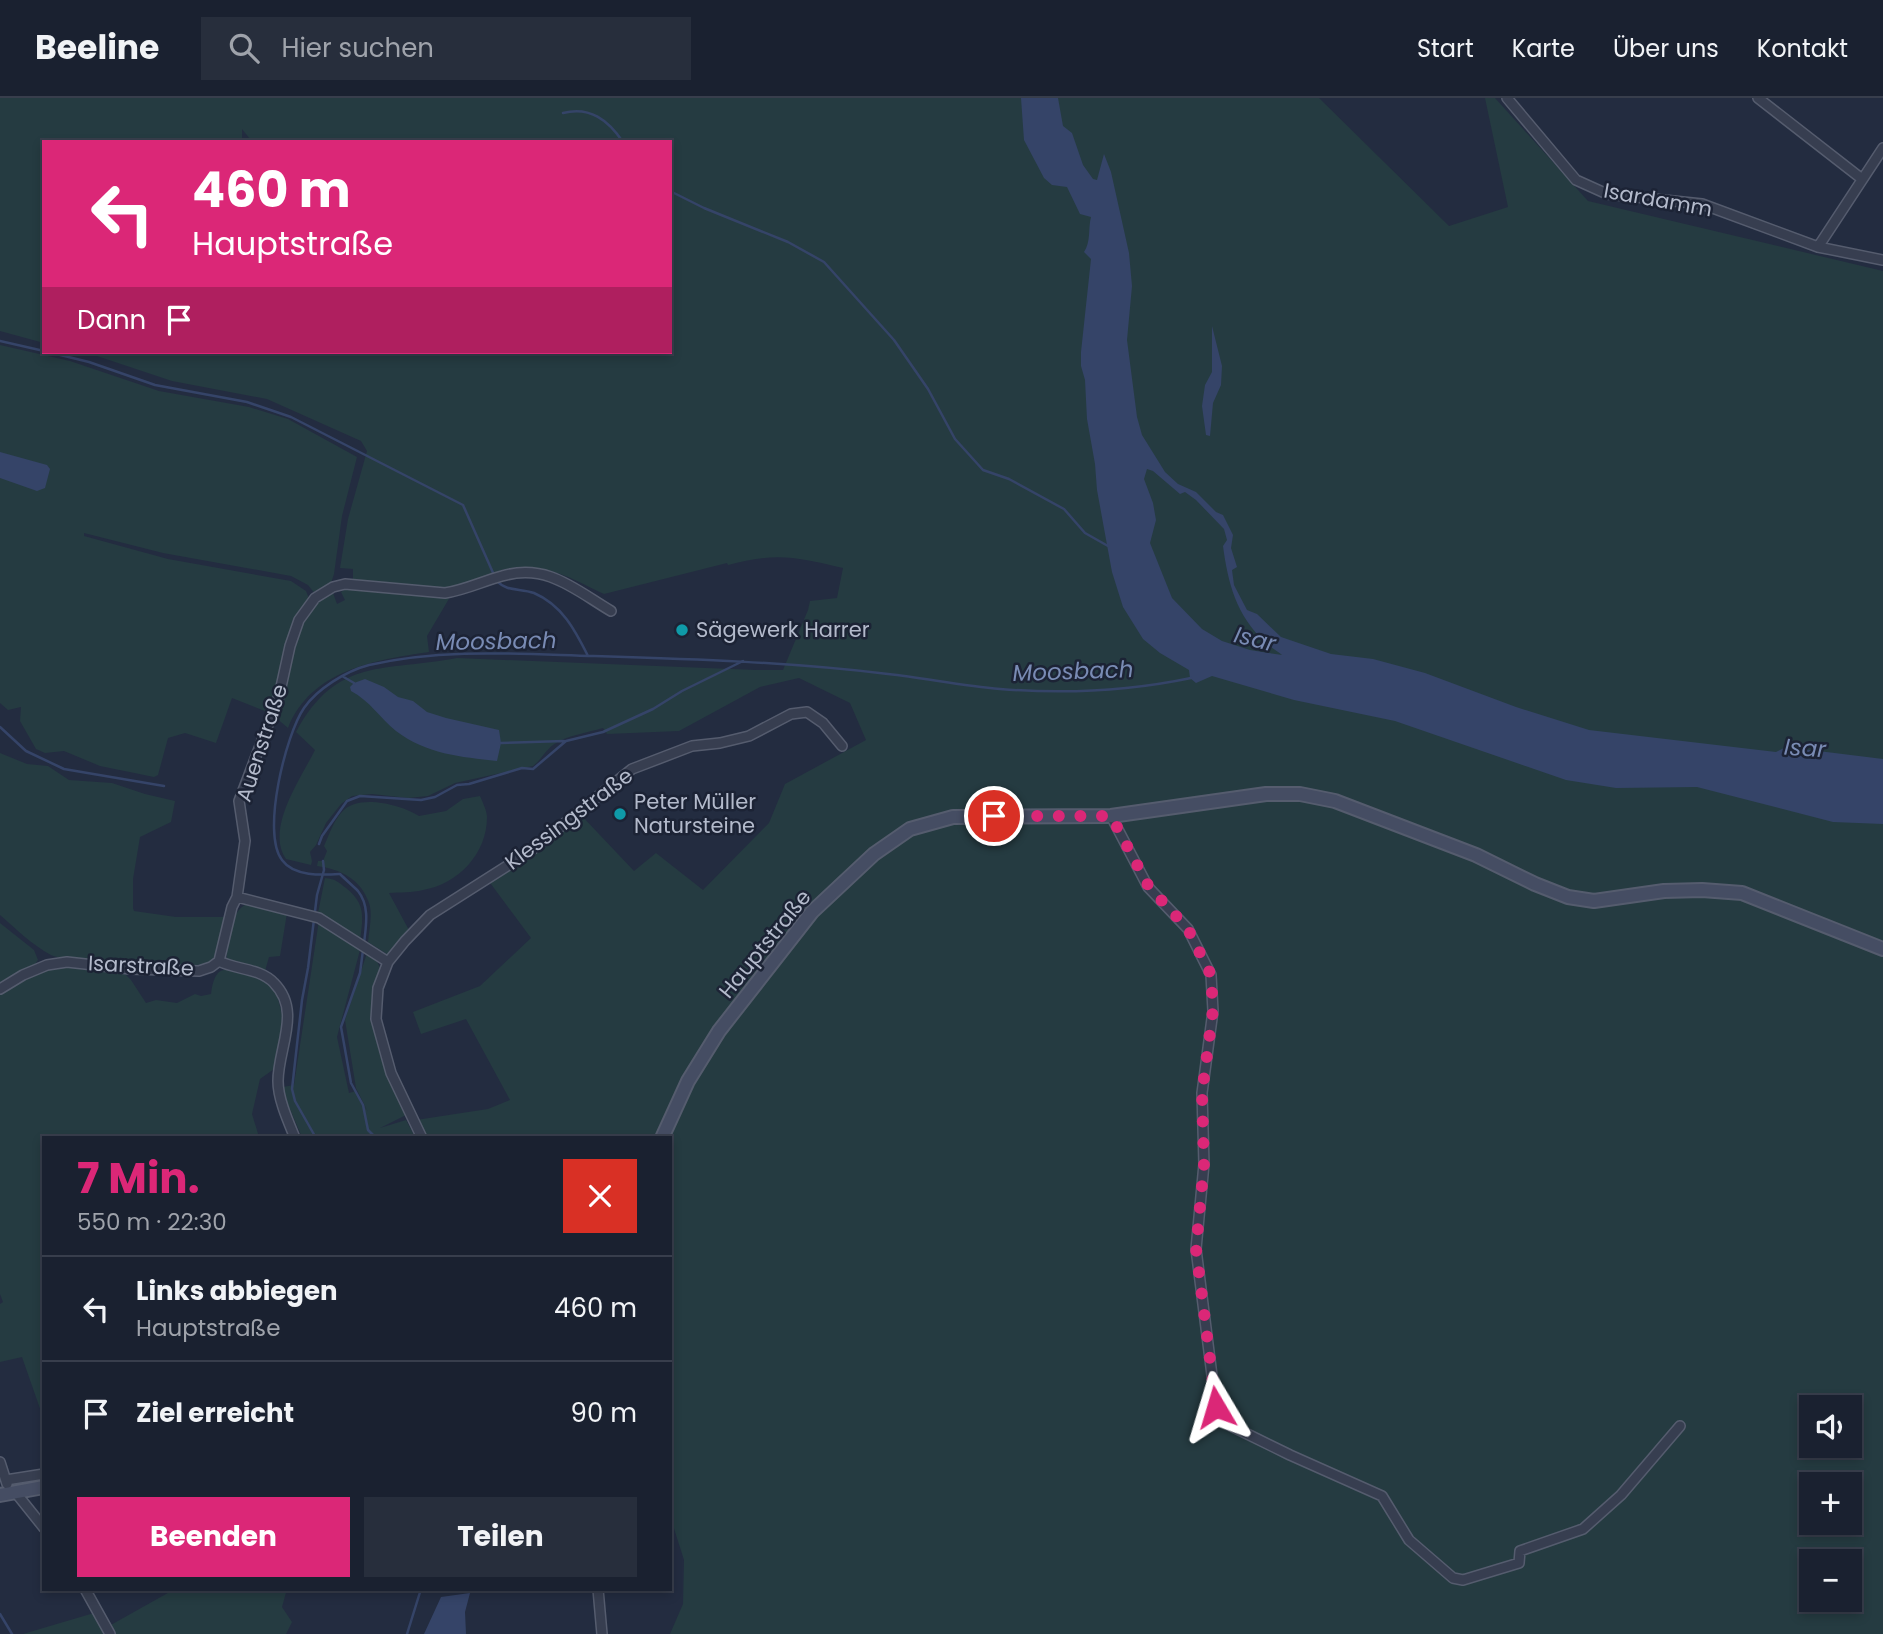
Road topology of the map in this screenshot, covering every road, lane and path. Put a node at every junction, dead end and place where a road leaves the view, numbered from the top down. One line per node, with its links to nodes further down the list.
1 (1507, 98): 5 (street, Isardamm)
2 (1758, 98): 4 (street)
3 (1883, 148): 4 (street)
4 (1863, 178): 5 (street)
5 (1818, 247): 6 (street, Isardamm)
6 (1883, 260)
7 (611, 611): 10 (street, Auenstraße)
8 (842, 746): 13 (street, Klessingstraße)
9 (1111, 816): 11 (main road, Hauptstraße); 17 (main road, Hauptstraße); 18 (street)
10 (237, 897): 12 (street, Isarstraße); 13 (street)
11 (1883, 949)
12 (219, 961): 14 (street, Isarstraße); 15 (street)
13 (388, 962): 16 (street)
14 (0, 989)
15 (294, 1136)
16 (421, 1136)
17 (663, 1136)
18 (1680, 1426)
19 (0, 1462): 22 (street)
20 (42, 1475): 22 (street)
21 (42, 1488): 22 (main road)
22 (8, 1490): 23 (street)
23 (42, 1526)
24 (86, 1591): 26 (street)
25 (598, 1591): 27 (street)
26 (110, 1634)
27 (602, 1634)

